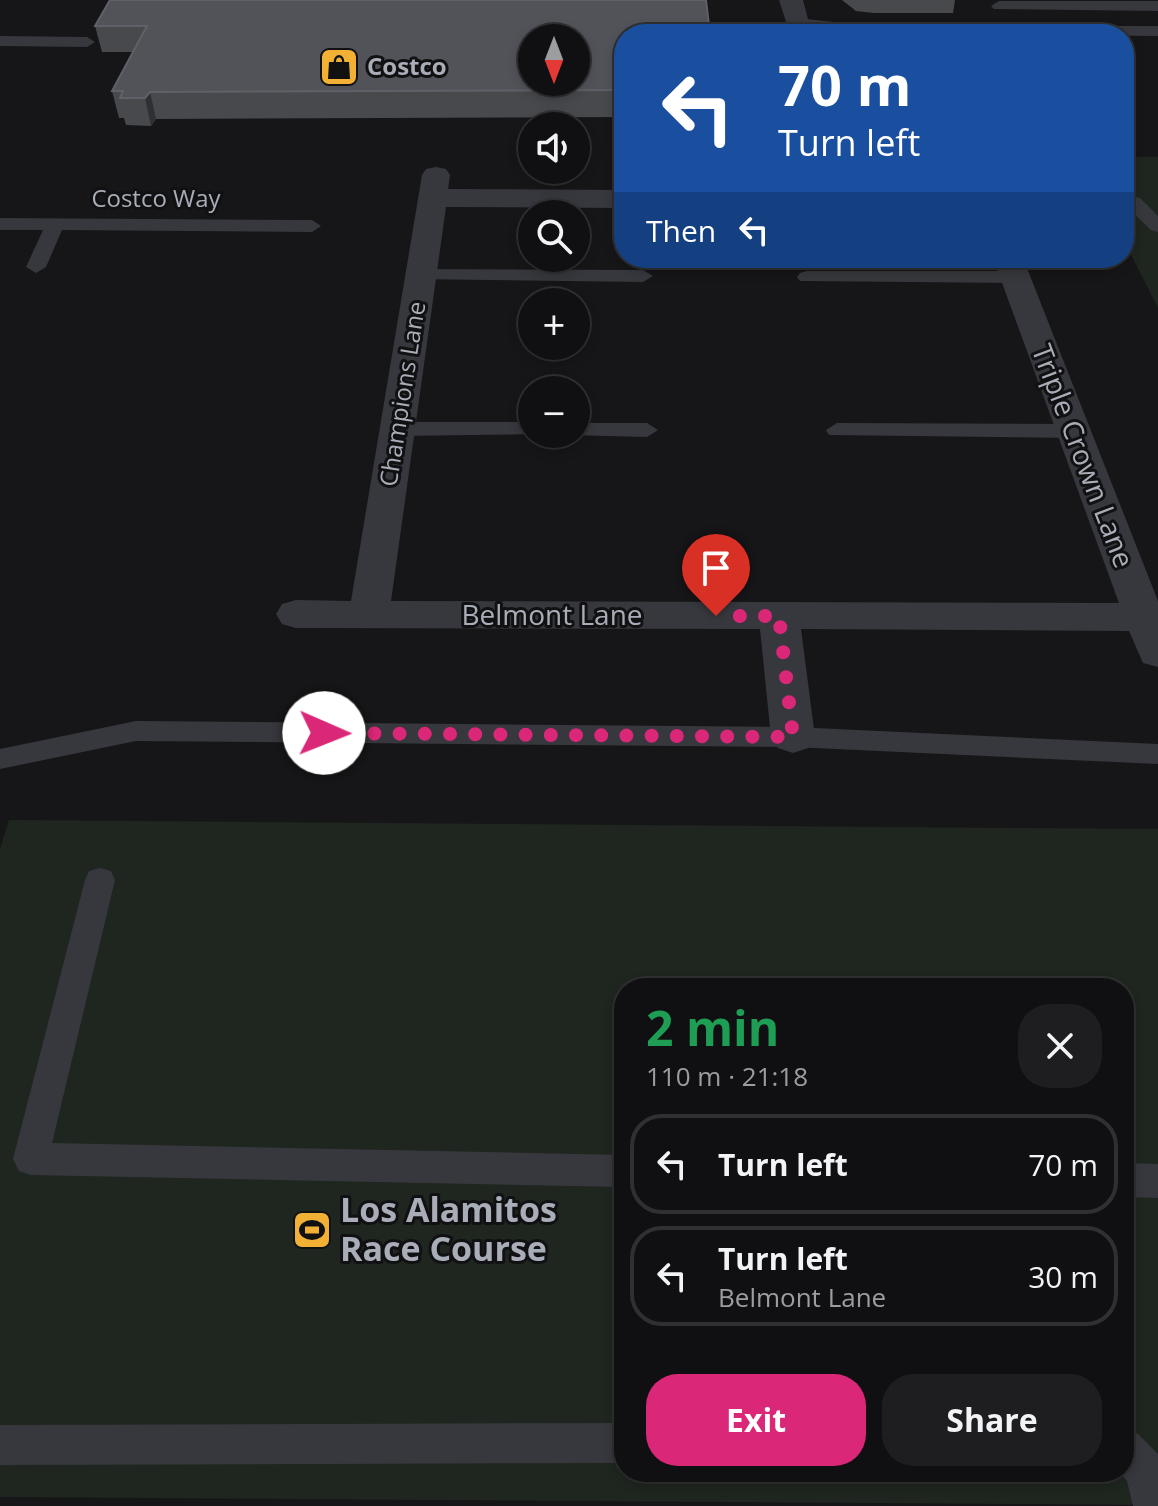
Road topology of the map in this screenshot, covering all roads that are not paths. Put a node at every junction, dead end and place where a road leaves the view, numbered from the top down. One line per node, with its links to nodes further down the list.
1 (998, 3): 2 (lane); 5 (lane)
2 (1158, 6)
3 (794, 12): 4 (lane)
4 (843, 24)
5 (1008, 24)
6 (1134, 31): 7 (lane)
7 (1158, 31)
8 (0, 41): 9 (lane)
9 (87, 42)
10 (614, 198): 19 (street, Champions Lane)
11 (1134, 203): 15 (lane)
12 (0, 224): 13 (lane, Costco Way)
13 (55, 225): 14 (lane, Costco Way); 16 (lane)
14 (312, 226)
15 (1158, 226)
16 (36, 267)
17 (992, 268): 21 (lane)
18 (1012, 268): 27 (street, Triple Crown Lane)
19 (421, 275): 20 (lane); 22 (street, Champions Lane)
20 (643, 276)
21 (807, 277)
22 (397, 429): 23 (lane); 29 (street, Champions Lane)
23 (518, 429)
24 (590, 430): 25 (lane)
25 (647, 430)
26 (837, 430): 27 (lane)
27 (1074, 431): 31 (street, Triple Crown Lane)
28 (296, 614): 29 (street, Belmont Lane)
29 (369, 614): 30 (street, Belmont Lane)
30 (779, 616): 31 (street, Belmont Lane); 32 (street)
31 (1151, 635)
32 (793, 737): 33 (lane); 34 (lane)
33 (1158, 754)
34 (0, 759)
35 (100, 880): 36 (lane)
36 (614, 1171)
37 (1134, 1180): 38 (lane)
38 (1158, 1181)
39 (614, 1443): 40 (lane)
40 (0, 1445)
41 (1134, 1458): 42 (lane)
42 (1154, 1506)

